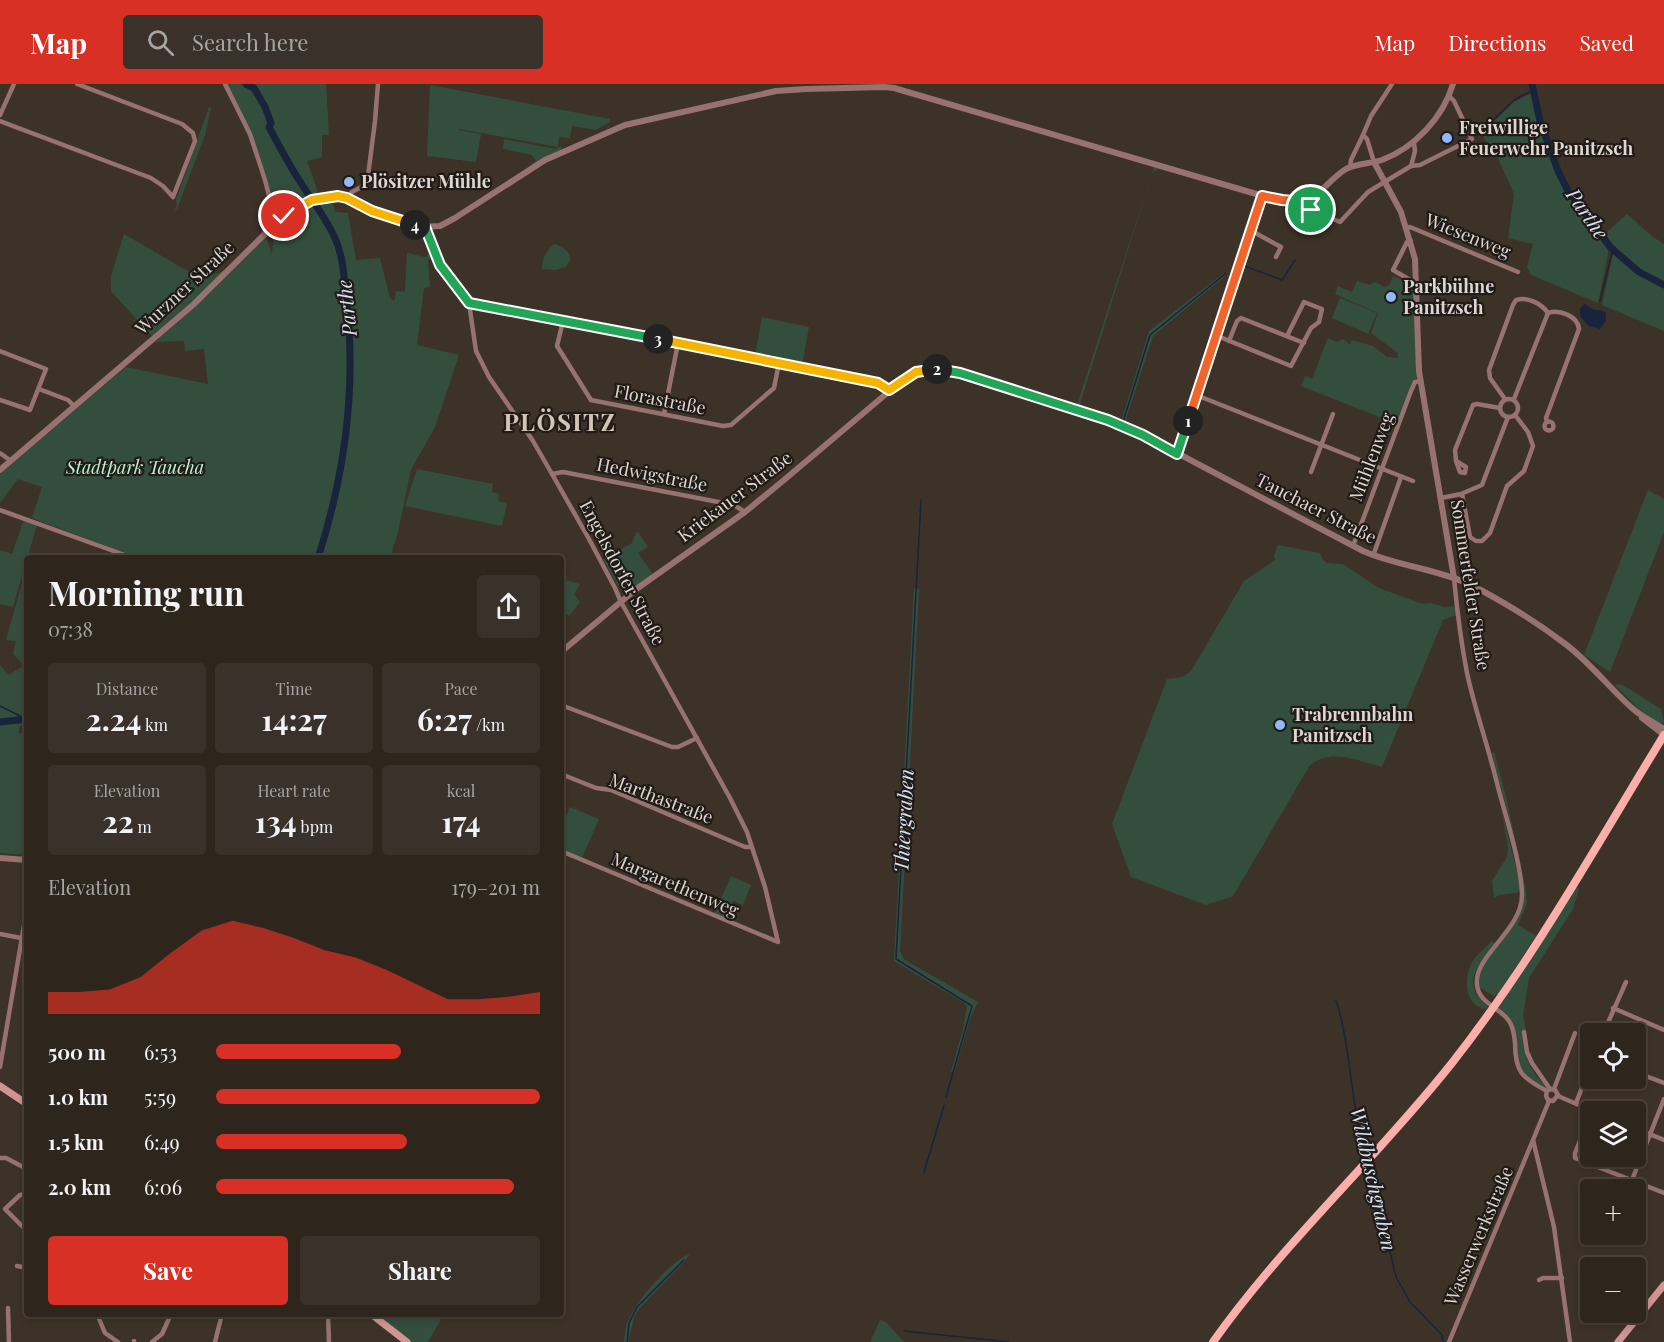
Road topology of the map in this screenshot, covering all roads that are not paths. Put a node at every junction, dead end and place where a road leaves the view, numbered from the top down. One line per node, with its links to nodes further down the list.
1 (14, 84): 8 (street)
2 (77, 84): 9 (street)
3 (225, 84): 19 (street)
4 (378, 84): 17 (street)
5 (1392, 84): 10 (street)
6 (1453, 84): 7 (street)
7 (1449, 96): 11 (street); 13 (street)
8 (0, 115)
9 (0, 121)
10 (1363, 135): 12 (street); 14 (street)
11 (1414, 143): 12 (street); 13 (street)
12 (1374, 162): 14 (street); 15 (street, Sommerfelder Straße)
13 (1411, 166): 15 (street)
14 (1350, 168): 18 (street)
15 (1385, 183): 18 (street); 21 (street, Sommerfelder Straße)
16 (1262, 196): 18 (street); 20 (street); 22 (street)
17 (347, 198): 19 (street, Wurzner Straße); 20 (street, Wurzner Straße)
18 (1306, 202)
19 (276, 223): 45 (street, Wurzner Straße)
20 (425, 227): 27 (street, Engelsdorfer Straße)
21 (1407, 228): 23 (street, Sommerfelder Straße); 25 (street, Wiesenweg)
22 (1250, 230): 24 (street); 30 (street)
23 (1411, 241): 26 (street, Sommerfelder Straße); 26 (street)
24 (1276, 257)
25 (1518, 272)
26 (1417, 284): 38 (street, Sommerfelder Straße)
27 (469, 303): 29 (street); 60 (street, Engelsdorfer Straße)
28 (1548, 313): 42 (street); 43 (street); 51 (street)
29 (563, 321): 34 (street); 47 (street, Florastraße)
30 (1215, 335): 32 (street); 41 (street)
31 (1287, 336): 32 (street); 33 (street); 33 (street)
32 (1229, 341): 33 (street)
33 (1304, 343)
34 (678, 344): 36 (street); 47 (street)
35 (0, 351): 39 (street)
36 (779, 363): 40 (street); 47 (street, Florastraße)
37 (926, 369): 40 (street, Kriekauer Straße); 54 (street, Tauchaer Straße)
38 (1421, 381): 57 (street, Mühlenweg); 64 (street, Sommerfelder Straße)
39 (39, 389): 44 (street); 45 (street)
40 (889, 390): 66 (street, Kriekauer Straße)
41 (1196, 395): 52 (street); 54 (street)
42 (1505, 399): 43 (street); 46 (street)
43 (1514, 399): 49 (street)
44 (0, 400)
45 (74, 406): 55 (street, Wurzner Straße)
46 (1500, 408): 50 (street); 56 (street)
47 (664, 414)
48 (1333, 414): 52 (street)
49 (1515, 415): 50 (street); 63 (street)
50 (1508, 417): 63 (street)
51 (1547, 422)
52 (1321, 444): 57 (street); 59 (street)
53 (0, 453): 55 (street)
54 (1177, 454): 67 (street, Tauchaer Straße)
55 (11, 461): 58 (street, Wurzner Straße)
56 (1456, 461)
57 (1382, 468): 61 (street); 67 (street, Mühlenweg)
58 (0, 470)
59 (1311, 472)
60 (552, 474): 66 (street, Hedwigstraße); 71 (street, Engelsdorfer Straße)
61 (1401, 477): 62 (street); 69 (street)
62 (1413, 481)
63 (1462, 494): 64 (street)
64 (1441, 498): 70 (street, Sommerfelder Straße)
65 (0, 510): 68 (street)
66 (745, 512): 71 (street, Kriekauer Straße)
67 (1353, 546): 69 (street, Tauchaer Straße)
68 (125, 555)
69 (1373, 556): 70 (street, Tauchaer Straße)
70 (1454, 578): 74 (street, Tauchaer Straße); 100 (street, Sommerfelder Straße)
71 (621, 602): 72 (street, Kriekauer Straße); 77 (street, Engelsdorfer Straße)
72 (564, 650)
73 (564, 706): 77 (street)
74 (1635, 711): 75 (street, Tauchaer Straße); 76 (street)
75 (1664, 729)
76 (1664, 735): 79 (main road)
77 (697, 738): 81 (street, Engelsdorfer Straße)
78 (1664, 745): 79 (main road)
79 (1656, 750): 139 (main road)
80 (564, 775): 81 (street, Marthastraße)
81 (752, 847): 88 (street, Engelsdorfer Straße)
82 (564, 852): 88 (street, Margarethenweg)
83 (0, 858): 84 (street)
84 (24, 860)
85 (24, 923): 87 (street)
86 (0, 934): 87 (street)
87 (21, 938): 95 (street)
88 (778, 942)
89 (1626, 982): 90 (street)
90 (1613, 1008): 91 (street); 92 (street)
91 (1607, 1023)
92 (1664, 1030)
93 (1524, 1032): 100 (street)
94 (1575, 1033): 100 (street)
95 (0, 1067)
96 (1646, 1076): 97 (street)
97 (1664, 1083)
98 (0, 1086): 104 (main road)
99 (1581, 1089): 105 (street)
100 (1550, 1090): 101 (street); 103 (street)
101 (1557, 1096): 103 (street); 105 (street)
102 (1664, 1099): 108 (street)
103 (1549, 1101): 109 (street, Wasserwerkstraße)
104 (24, 1102)
105 (1576, 1103): 106 (street)
106 (1580, 1105)
107 (1646, 1132): 108 (street)
108 (1650, 1134): 110 (street); 117 (street)
109 (1533, 1140): 124 (street); 140 (street, Wasserwerkstraße)
110 (1664, 1140)
111 (1580, 1141): 113 (street)
112 (0, 1158): 114 (street)
113 (1580, 1160)
114 (24, 1167)
115 (1598, 1167): 116 (street)
116 (1629, 1179)
117 (1632, 1179)
118 (1646, 1186): 119 (street)
119 (1664, 1193)
120 (24, 1194): 121 (street)
121 (24, 1228)
122 (17, 1266): 123 (street)
123 (24, 1267)
124 (1562, 1278): 125 (street); 141 (street)
125 (1539, 1280)
126 (1664, 1285): 142 (main road)
127 (8, 1308): 133 (street)
128 (98, 1317): 134 (street)
129 (170, 1317): 135 (street)
130 (221, 1317): 136 (street)
131 (328, 1317): 137 (street)
132 (375, 1317): 138 (main road)
133 (9, 1342)
134 (118, 1342)
135 (152, 1342)
136 (215, 1342)
137 (329, 1342)
138 (407, 1342)
139 (1213, 1342)
140 (1449, 1342)
141 (1570, 1342)
142 (1618, 1342)

